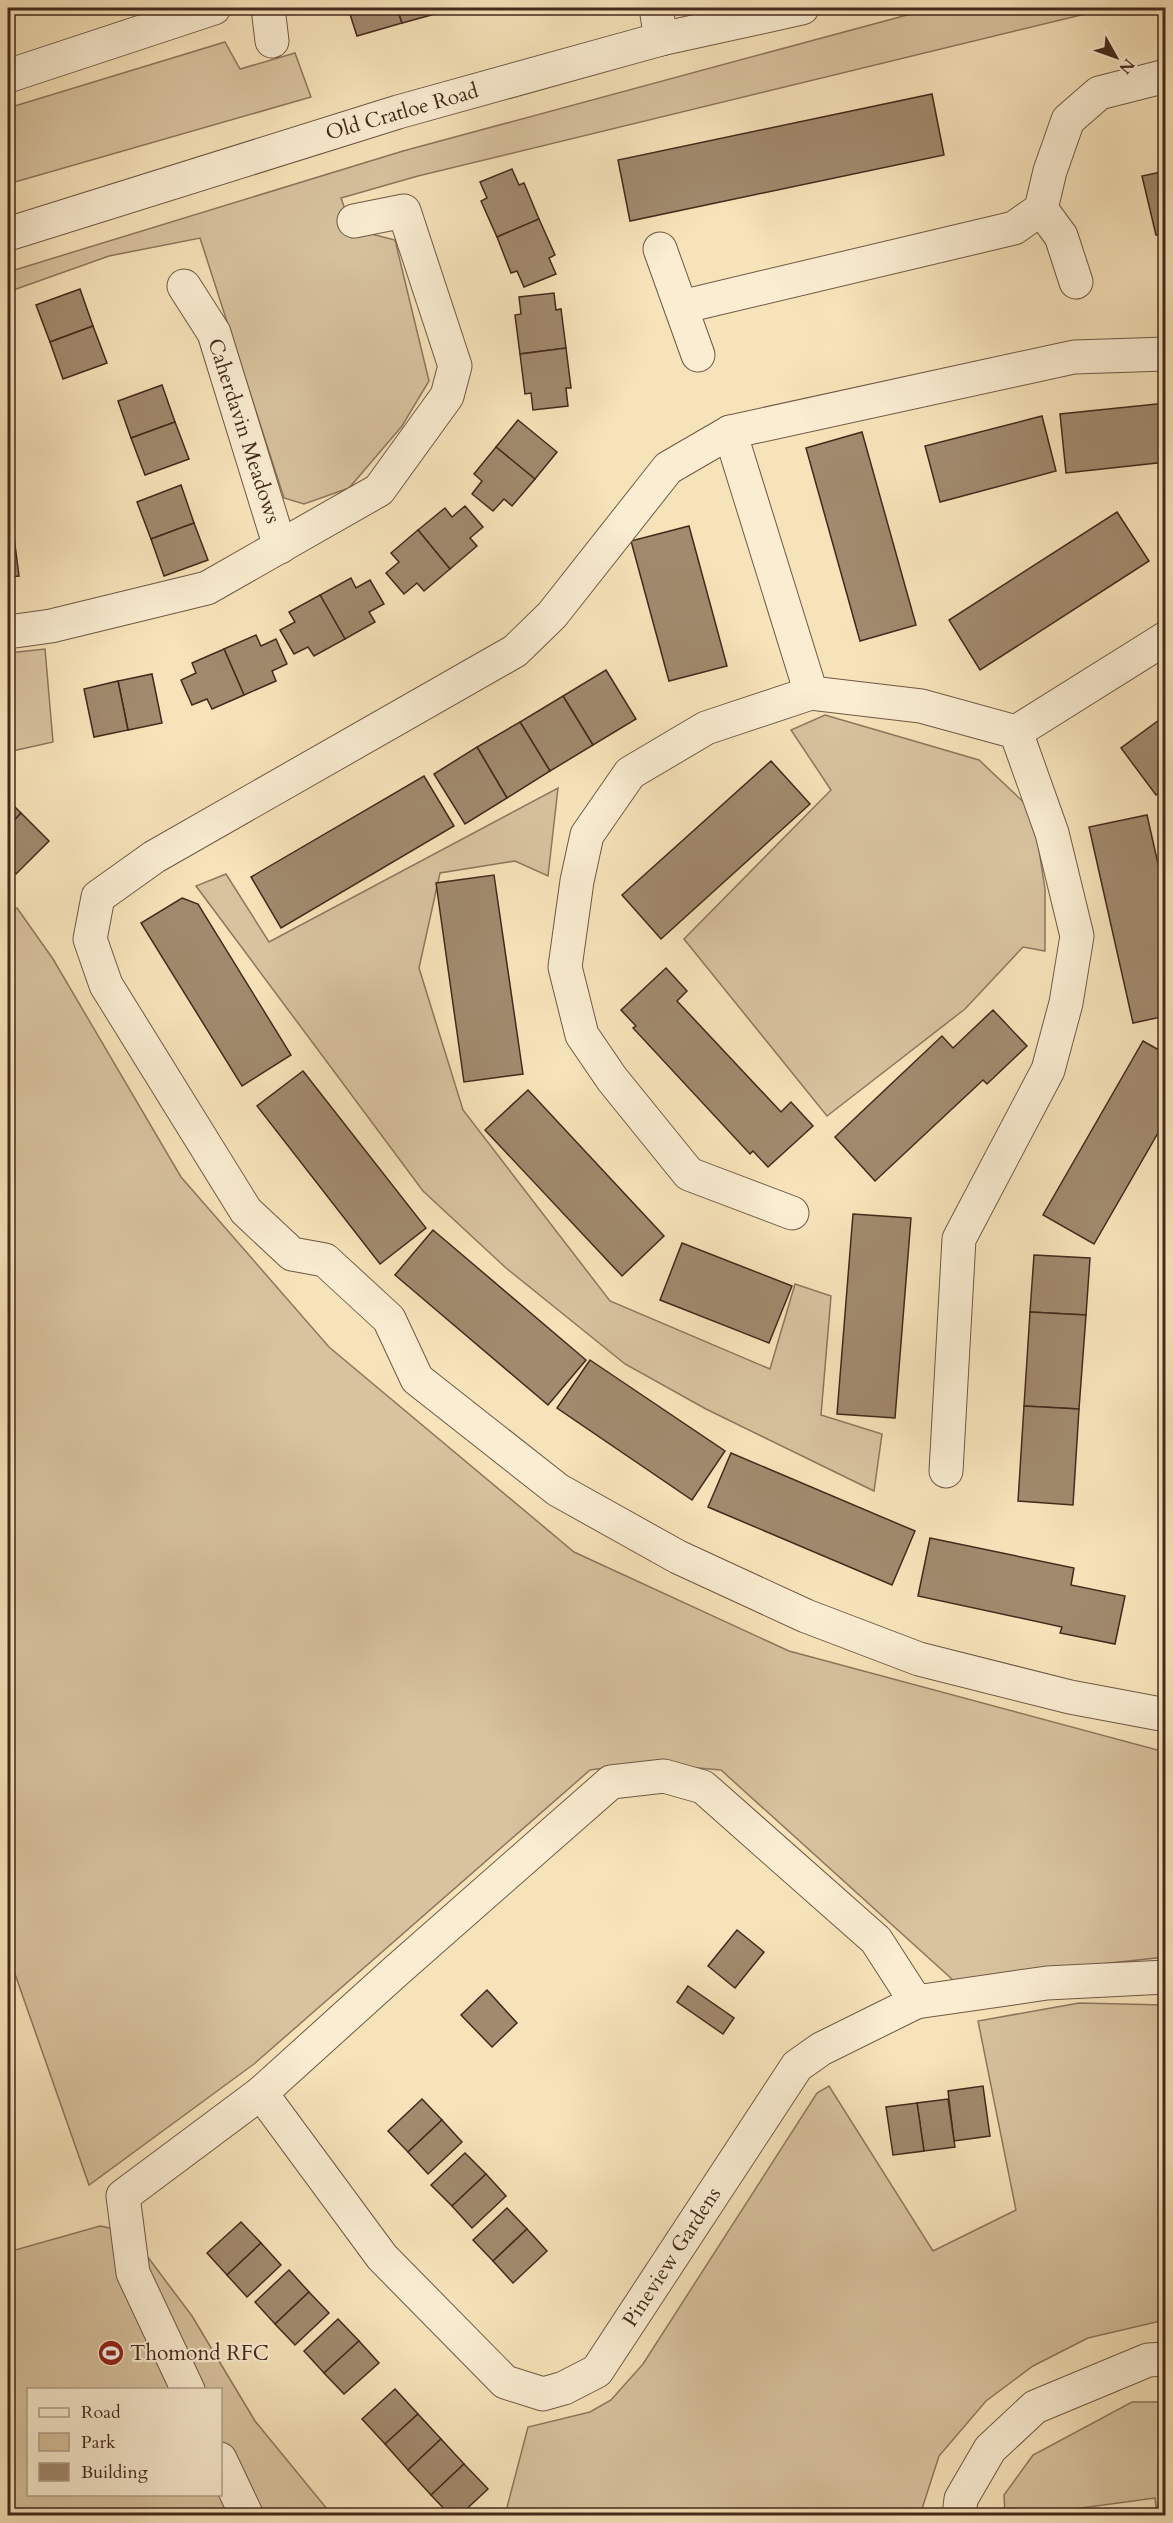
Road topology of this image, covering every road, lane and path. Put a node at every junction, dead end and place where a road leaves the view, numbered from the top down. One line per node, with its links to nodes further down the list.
1 (214, 8): 7 (street)
2 (268, 8): 6 (street)
3 (656, 8): 5 (street)
4 (802, 8): 5 (street, Old Cratloe Road)
5 (661, 39): 11 (street, Old Cratloe Road)
6 (272, 41)
7 (8, 76)
8 (1166, 76): 9 (street)
9 (1041, 209): 13 (street); 15 (street)
10 (354, 221): 19 (street, Caherdavin Meadows)
11 (8, 234)
12 (660, 249): 15 (street)
13 (1076, 282)
14 (184, 286): 19 (street, Caherdavin Meadows)
15 (681, 307): 17 (street)
16 (1166, 354): 18 (street)
17 (698, 355)
18 (730, 432): 22 (street); 26 (street)
19 (280, 547): 20 (street, Caherdavin Meadows)
20 (8, 632)
21 (1166, 638): 23 (street)
22 (812, 693): 23 (street); 24 (street)
23 (1016, 732): 25 (street)
24 (792, 1213)
25 (946, 1471)
26 (1166, 1715)
27 (1166, 1977): 28 (street, Pineview Gardens)
28 (916, 2002): 29 (street); 29 (street, Pineview Gardens)
29 (261, 2093): 31 (street)
30 (1166, 2359): 34 (street)
31 (187, 2388)
32 (222, 2463): 33 (street)
33 (247, 2516)
34 (959, 2516)

